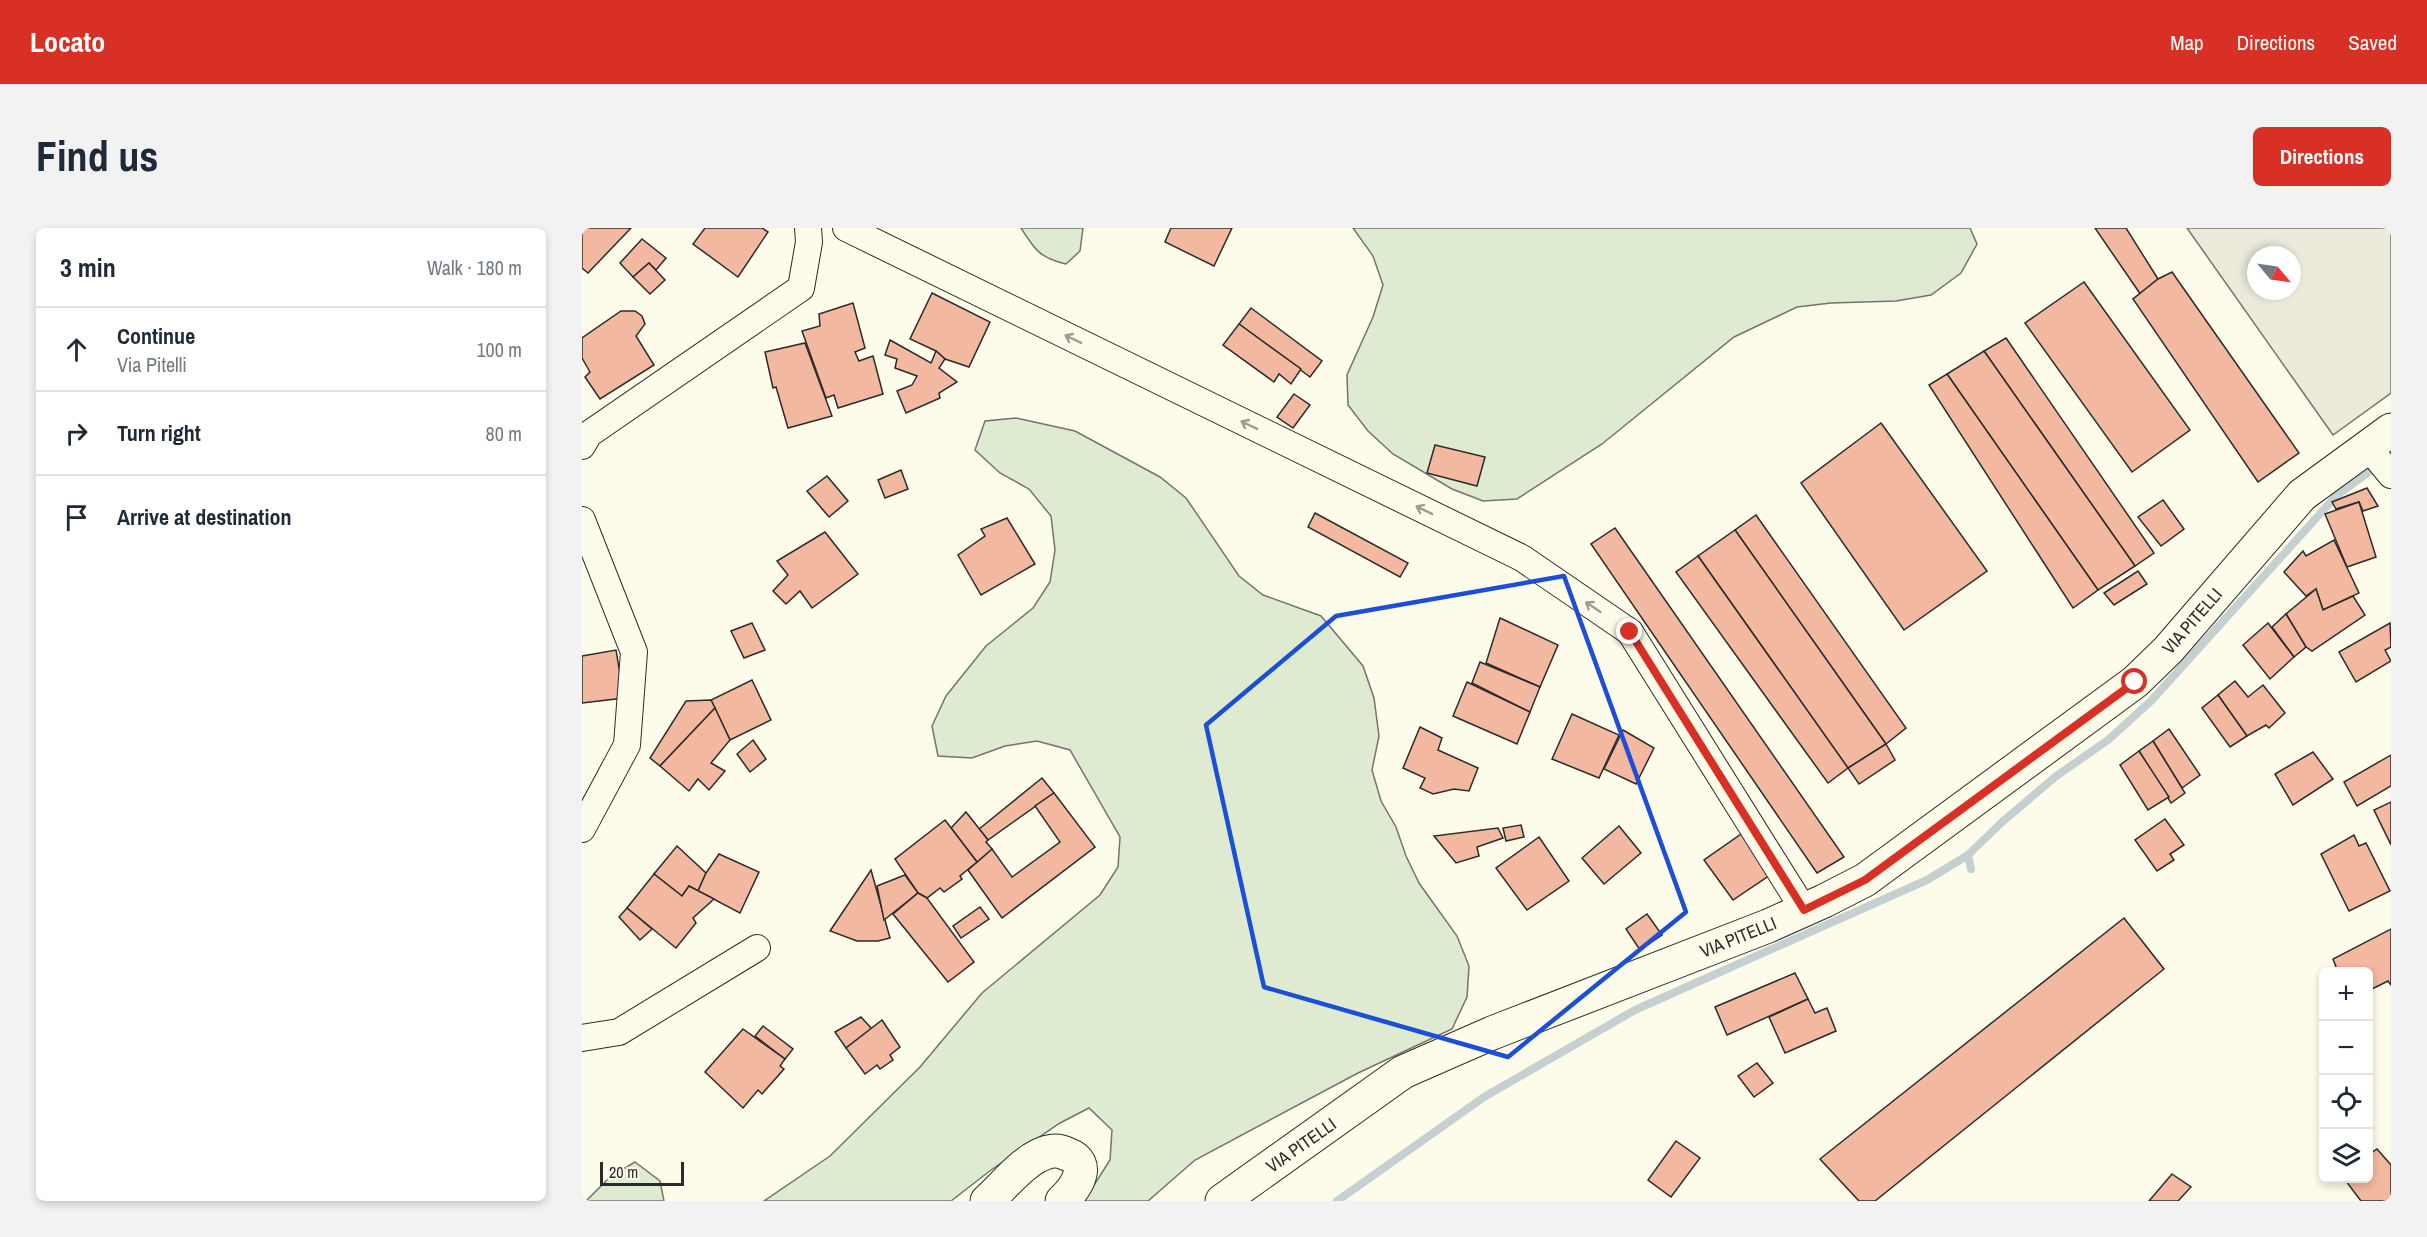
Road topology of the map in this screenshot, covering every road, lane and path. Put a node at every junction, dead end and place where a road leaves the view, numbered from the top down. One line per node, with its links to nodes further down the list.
1 (808, 228): 4 (street)
2 (846, 228): 8 (street, one-way to 2)
3 (2376, 442): 5 (street); 8 (street, VIA PITELLI)
4 (582, 446)
5 (2391, 476)
6 (582, 520): 7 (street)
7 (582, 829)
8 (1804, 910): 13 (street, VIA PITELLI)
9 (757, 948): 10 (street)
10 (582, 1038)
11 (987, 1201): 12 (street)
12 (1062, 1201)
13 (1222, 1201)

